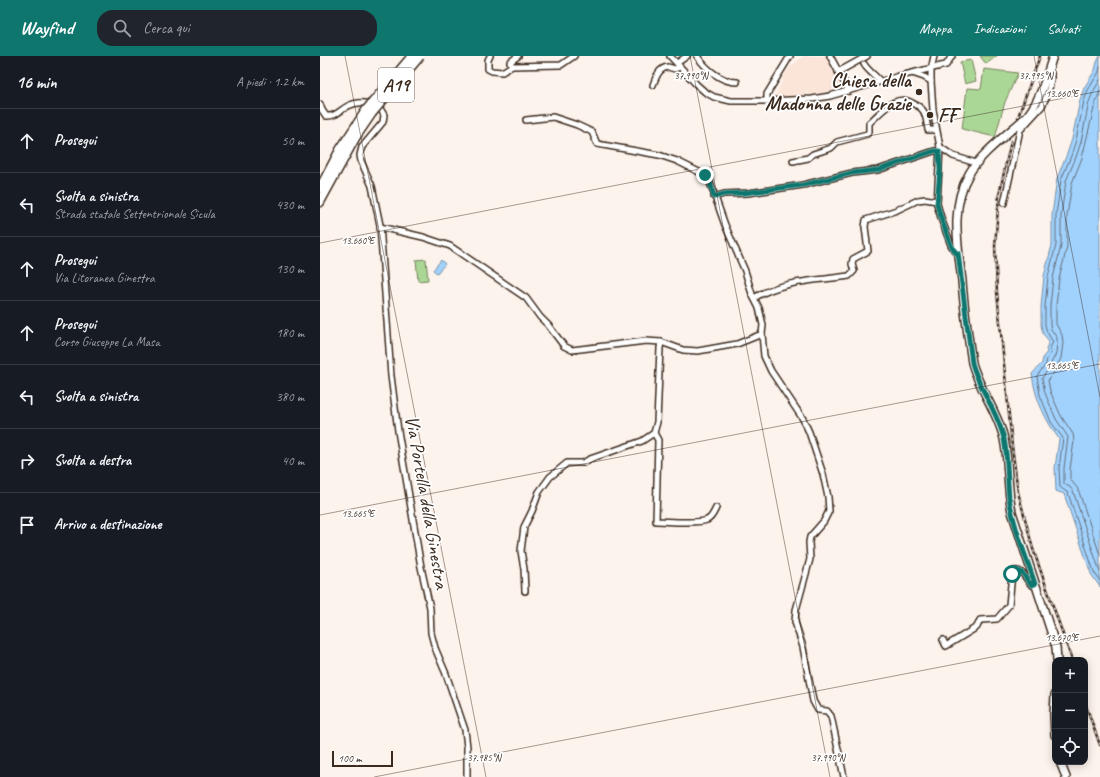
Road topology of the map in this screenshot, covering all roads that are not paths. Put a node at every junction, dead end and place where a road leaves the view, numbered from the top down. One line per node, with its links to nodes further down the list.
1 (412, 56): 29 (highway, A19, bridge)
2 (420, 56): 29 (highway, A19, bridge)
3 (490, 56): 17 (street)
4 (518, 56): 17 (street)
5 (574, 56): 17 (street)
6 (670, 56): 16 (street)
7 (687, 56): 16 (street)
8 (697, 56): 24 (street)
9 (790, 56): 27 (street)
10 (830, 56): 20 (street)
11 (866, 56): 20 (street)
12 (934, 56): 18 (street)
13 (952, 56): 18 (street)
14 (1053, 56): 19 (main road)
15 (864, 64): 22 (street)
16 (679, 65): 25 (street); 27 (street)
17 (512, 66)
18 (931, 70): 21 (street); 23 (street)
19 (1048, 71): 34 (main road); 39 (street)
20 (838, 72): 26 (street)
21 (911, 73): 22 (street); 23 (street)
22 (880, 81): 26 (street)
23 (931, 81): 31 (street)
24 (737, 82)
25 (653, 84)
26 (849, 91): 27 (street)
27 (766, 101)
28 (320, 104): 40 (street, Via Portella della Ginestra)
29 (370, 111): 35 (highway, A19); 38 (highway, A19)
30 (526, 120): 36 (street)
31 (936, 130): 32 (street); 33 (street)
32 (939, 149): 34 (street); 36 (street); 37 (street)
33 (793, 161)
34 (976, 163): 41 (main road)
35 (320, 188)
36 (714, 197): 42 (street)
37 (937, 201): 41 (street); 42 (street)
38 (320, 202)
39 (1004, 203)
40 (380, 227): 44 (street); 52 (street, Via Portella della Ginestra)
41 (958, 253): 47 (main road)
42 (754, 298): 43 (street)
43 (762, 334): 44 (street); 53 (street)
44 (661, 342): 45 (street)
45 (654, 433): 46 (street); 48 (street)
46 (716, 508)
47 (1035, 584): 49 (street); 50 (main road)
48 (525, 591)
49 (943, 640)
50 (1057, 657)
51 (1061, 765): 54 (main road)
52 (467, 777)
53 (844, 777)
54 (1066, 777)

